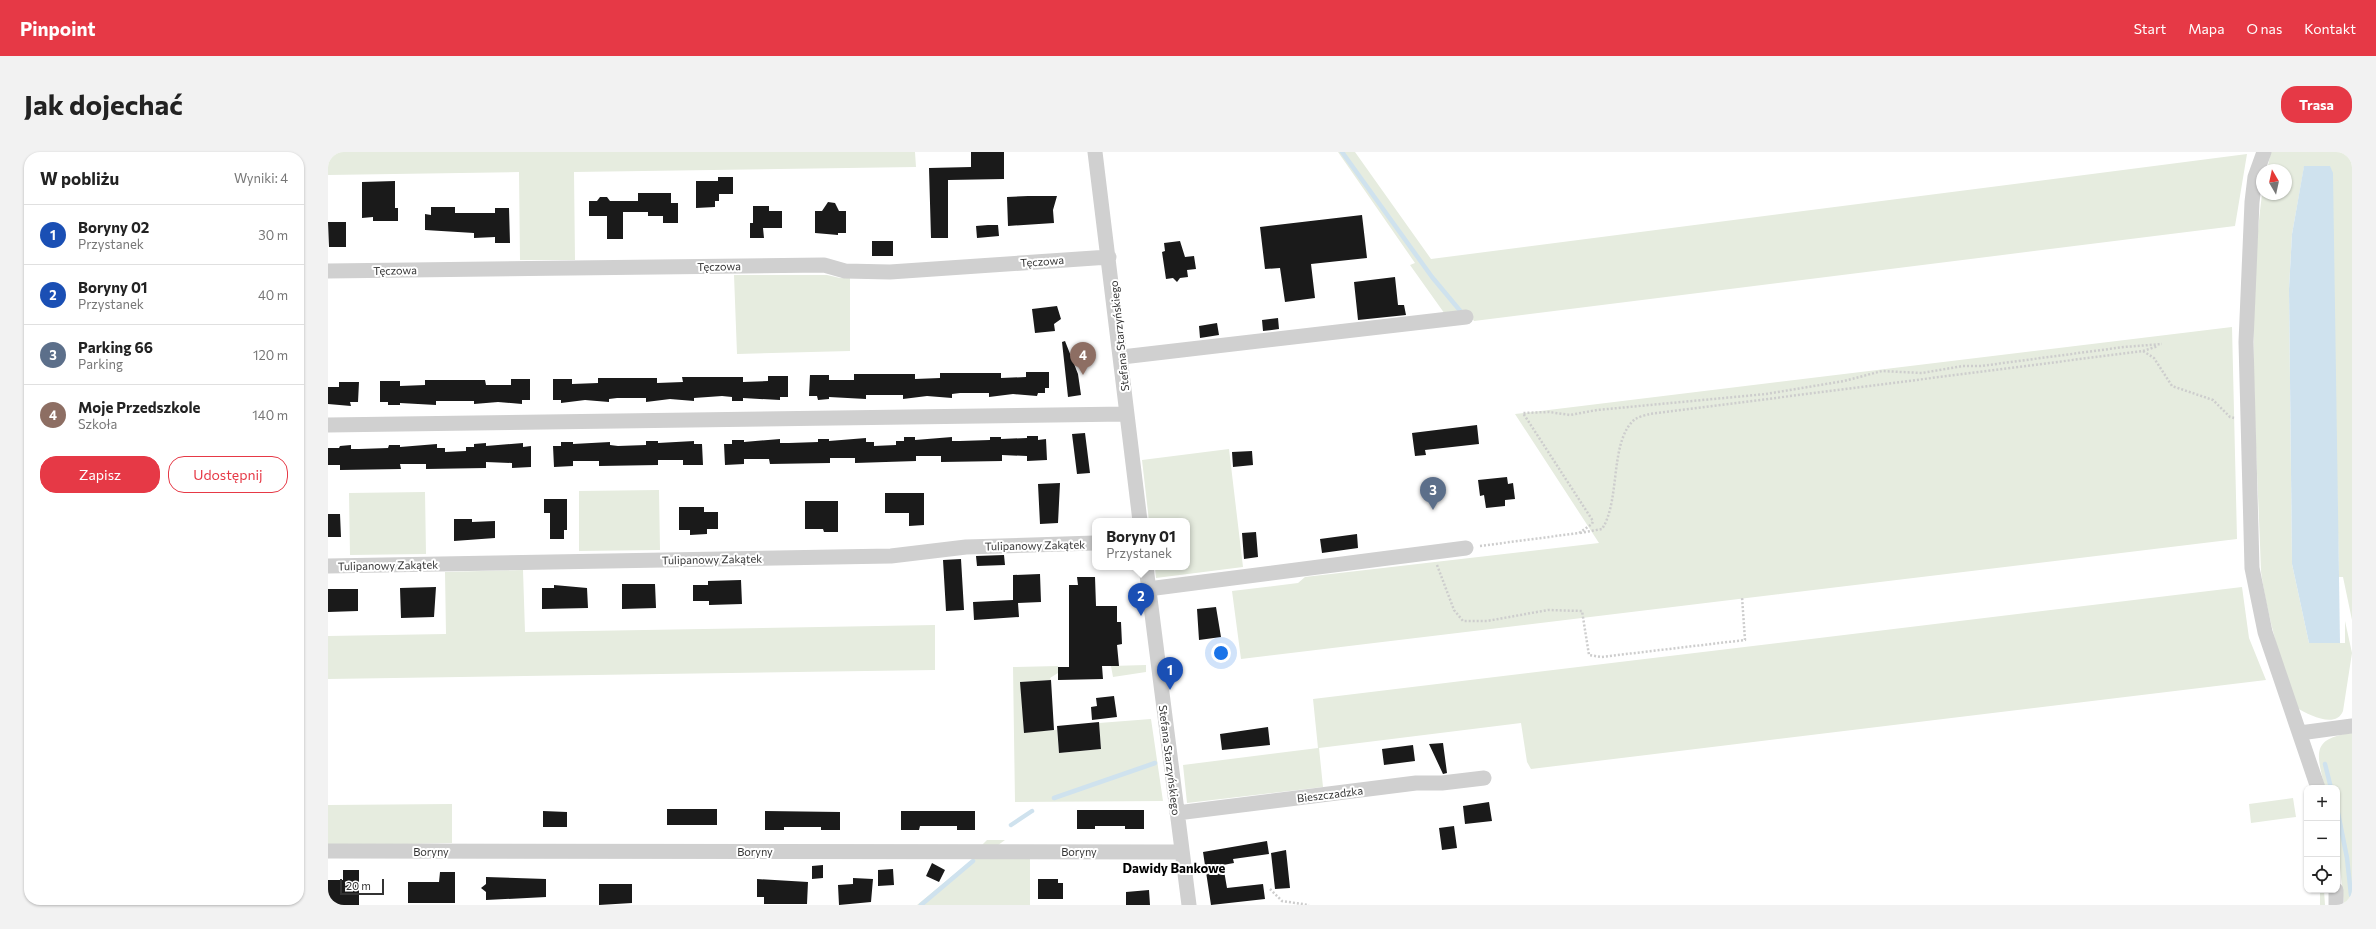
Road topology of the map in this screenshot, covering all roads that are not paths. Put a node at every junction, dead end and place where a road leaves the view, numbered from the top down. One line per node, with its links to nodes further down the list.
1 (1095, 152): 3 (street, Stefana Starzyńskiego)
2 (2264, 152): 16 (street)
3 (1109, 257): 4 (street, Tęczowa); 6 (street, Stefana Starzyńskiego)
4 (328, 271)
5 (1466, 317): 6 (street)
6 (1122, 357): 7 (street, Stefana Starzyńskiego)
7 (1127, 414): 8 (street); 9 (street, Stefana Starzyńskiego)
8 (328, 425)
9 (1140, 518)
10 (1092, 543): 12 (street, Tulipanowy Zakątek)
11 (1466, 548): 14 (street)
12 (328, 566)
13 (1146, 570): 14 (street, Stefana Starzyńskiego)
14 (1148, 589): 19 (street, Stefana Starzyńskiego)
15 (2352, 726): 16 (street)
16 (2300, 733): 18 (street)
17 (1484, 778): 19 (street, Bieszczadzka)
18 (2317, 785)
19 (1177, 813): 21 (street, Stefana Starzyńskiego)
20 (328, 851): 21 (street, Boryny)
21 (1182, 852): 23 (street, Stefana Starzyńskiego)
22 (2336, 893): 24 (street)
23 (1189, 905)
24 (2336, 905)

